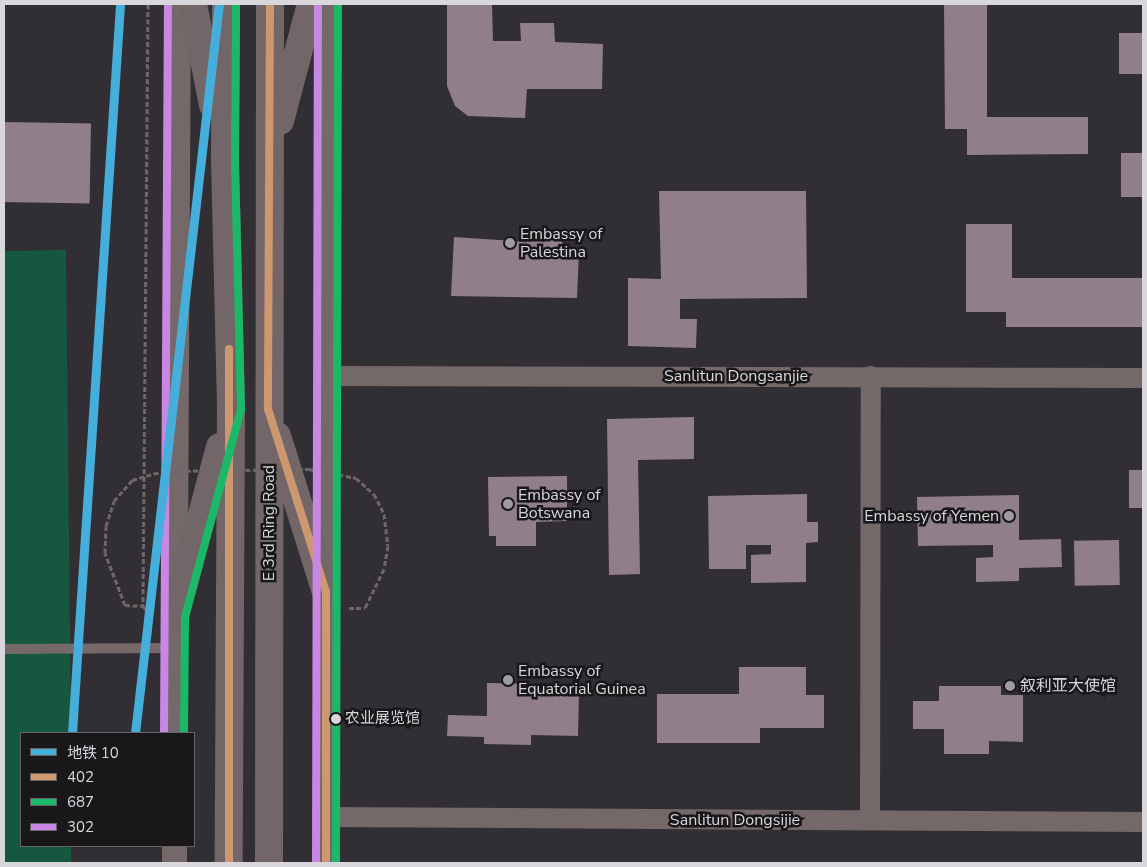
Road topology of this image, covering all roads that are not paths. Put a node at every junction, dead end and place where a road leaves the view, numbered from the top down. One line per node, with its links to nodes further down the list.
1 (178, 4): 15 (street)
2 (192, 4): 8 (highway)
3 (226, 4): 8 (highway)
4 (270, 4): 7 (highway, E 3rd Ring Road)
5 (311, 4): 7 (highway)
6 (328, 4): 9 (street)
7 (270, 159): 13 (highway, E 3rd Ring Road)
8 (225, 160): 12 (highway)
9 (328, 376): 10 (street, Sanlitun Dongsanjie); 14 (street)
10 (871, 376): 11 (street, Sanlitun Dongsanjie); 20 (street)
11 (1143, 378)
12 (231, 409): 15 (highway); 24 (highway)
13 (268, 409): 14 (highway); 25 (highway, E 3rd Ring Road)
14 (326, 592): 19 (street)
15 (175, 616): 16 (street)
16 (175, 648): 17 (lane); 18 (street)
17 (4, 649)
18 (174, 732)
19 (326, 818): 20 (street, Sanlitun Dongsijie); 26 (street)
20 (870, 820): 21 (street, Sanlitun Dongsijie)
21 (1143, 822)
22 (174, 847): 23 (street)
23 (174, 863)
24 (229, 863)
25 (269, 863)
26 (326, 863)

